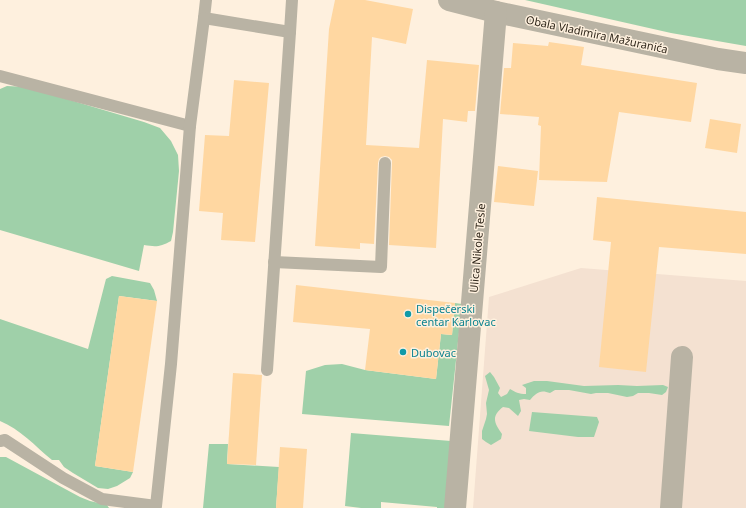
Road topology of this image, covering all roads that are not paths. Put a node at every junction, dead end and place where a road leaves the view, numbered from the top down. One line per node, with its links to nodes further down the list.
1 (206, 0): 5 (lane)
2 (292, 0): 6 (lane)
3 (449, 0): 4 (street, Obala Vladimira Mažuranića)
4 (496, 12): 7 (street, Obala Vladimira Mažuranića); 15 (street, Ulica Nikole Tesle)
5 (204, 18): 6 (lane); 9 (lane)
6 (290, 32): 11 (lane)
7 (746, 63)
8 (0, 76): 9 (lane)
9 (190, 126): 14 (lane)
10 (384, 162): 11 (lane)
11 (274, 262): 13 (lane)
12 (682, 357): 16 (street)
13 (266, 370)
14 (0, 441)
15 (455, 508)
16 (671, 508)

